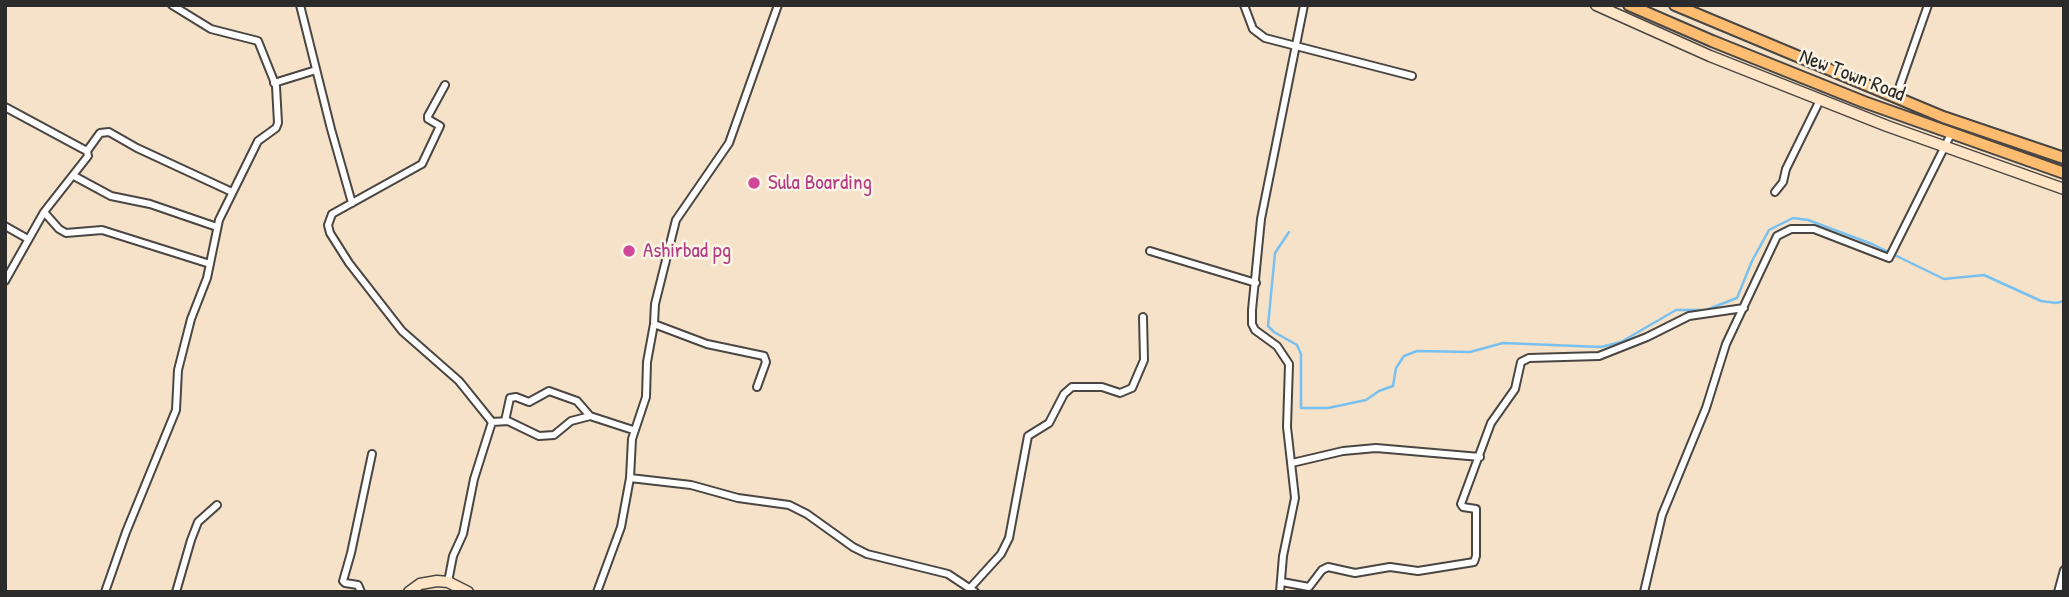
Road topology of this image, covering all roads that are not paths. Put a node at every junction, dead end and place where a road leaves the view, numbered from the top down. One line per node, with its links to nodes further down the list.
1 (172, 5): 13 (street)
2 (300, 5): 11 (street)
3 (778, 5): 38 (street)
4 (1244, 5): 10 (street)
5 (1304, 5): 10 (street)
6 (1596, 5): 16 (street)
7 (1629, 5): 18 (main road, New Town Road)
8 (1675, 5): 21 (main road, New Town Road)
9 (1928, 5): 15 (street)
10 (1296, 45): 12 (street); 35 (street)
11 (316, 70): 13 (street); 27 (street)
12 (1412, 76)
13 (274, 83): 25 (street)
14 (445, 85): 27 (street)
15 (1899, 88)
16 (1820, 100): 19 (street); 26 (street)
17 (5, 107): 20 (street)
18 (1951, 134): 19 (street); 22 (main road, New Town Road)
19 (1944, 148): 24 (street); 36 (street)
20 (87, 152): 23 (street); 25 (street)
21 (2064, 158)
22 (2064, 173)
23 (74, 176): 28 (street); 30 (street)
24 (2064, 188)
25 (232, 192): 30 (street)
26 (1775, 192)
27 (352, 203): 42 (street)
28 (44, 212): 31 (street); 33 (street)
29 (5, 226): 31 (street)
30 (217, 227): 33 (street)
31 (28, 239): 34 (street)
32 (1150, 251): 35 (street)
33 (210, 264): 53 (street)
34 (5, 281)
35 (1256, 283): 46 (street)
36 (1744, 308): 45 (street); 60 (street)
37 (1143, 317): 52 (street)
38 (654, 324): 39 (street); 43 (street)
39 (757, 387)
40 (590, 416): 41 (street); 41 (street); 43 (street)
41 (505, 421): 42 (street)
42 (492, 422): 50 (street)
43 (634, 430): 47 (street)
44 (372, 454): 55 (street)
45 (1480, 457): 46 (street); 51 (street)
46 (1292, 463): 51 (street)
47 (630, 478): 52 (street); 58 (street)
48 (217, 505): 54 (street)
49 (2064, 570): 61 (street)
50 (448, 582): 56 (street); 57 (street)
51 (1282, 582): 59 (street)
52 (973, 590)
53 (105, 592)
54 (176, 592)
55 (361, 592)
56 (409, 592)
57 (468, 592)
58 (597, 592)
59 (1280, 592)
60 (1644, 592)
61 (2058, 592)

